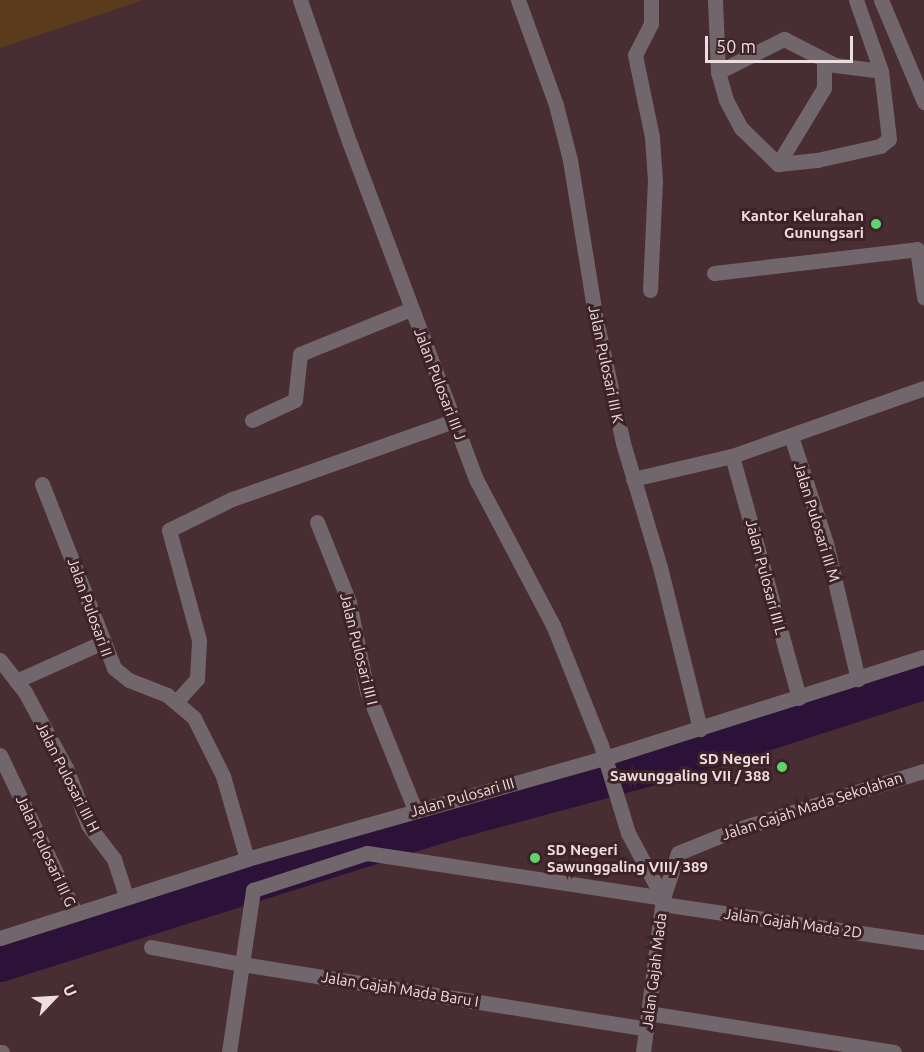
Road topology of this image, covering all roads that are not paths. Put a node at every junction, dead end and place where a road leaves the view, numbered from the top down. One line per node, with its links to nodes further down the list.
1 (300, 0): 15 (street, Jalan Pulosari III J)
2 (518, 0): 21 (street, Jalan Pulosari III K)
3 (651, 0): 13 (street)
4 (715, 0): 9 (street)
5 (856, 0): 8 (street)
6 (881, 0): 10 (street)
7 (824, 61): 8 (street); 9 (street); 11 (street)
8 (881, 71): 11 (street)
9 (718, 72): 11 (street)
10 (924, 102)
11 (778, 164)
12 (714, 273): 14 (street)
13 (650, 290)
14 (924, 297)
15 (411, 309): 17 (street); 18 (street, Jalan Pulosari III J)
16 (924, 388): 19 (street)
17 (252, 420)
18 (454, 422): 30 (street); 33 (street, Jalan Pulosari III J)
19 (790, 436): 20 (street); 27 (street, Jalan Pulosari III M)
20 (732, 456): 21 (street); 29 (street, Jalan Pulosari III L)
21 (633, 479): 31 (street, Jalan Pulosari III K)
22 (42, 484): 24 (street, Jalan Pulosari II)
23 (317, 522): 35 (street, Jalan Pulosari III I)
24 (101, 643): 28 (street); 30 (street, Jalan Pulosari II)
25 (924, 657): 27 (street, Jalan Pulosari III)
26 (0, 660): 28 (street, Jalan Pulosari III H)
27 (858, 679): 29 (street, Jalan Pulosari III)
28 (16, 681): 37 (street, Jalan Pulosari III H)
29 (800, 698): 31 (street, Jalan Pulosari III)
30 (176, 702): 36 (street, Jalan Pulosari II)
31 (700, 729): 33 (street, Jalan Pulosari III)
32 (0, 755): 39 (street, Jalan Pulosari III G)
33 (606, 761): 35 (street, Jalan Pulosari III); 38 (street, Jalan Gajah Mada)
34 (924, 771): 38 (street, Jalan Gajah Mada Sekolahan)
35 (415, 810): 36 (street, Jalan Pulosari III)
36 (247, 859): 37 (street, Jalan Pulosari III)
37 (126, 897): 39 (street, Jalan Pulosari III)
38 (663, 901): 41 (street, Jalan Gajah Mada 2D); 43 (street, Jalan Gajah Mada 2D); 44 (street, Jalan Gajah Mada)
39 (76, 914): 40 (street, Jalan Pulosari III)
40 (0, 938)
41 (924, 942)
42 (151, 947): 43 (street, Jalan Gajah Mada Baru I)
43 (242, 964): 44 (street, Jalan Gajah Mada Baru I); 45 (street)
44 (647, 1021): 46 (street, Jalan Gajah Mada); 47 (street, Jalan Gajah Mada Baru I)
45 (229, 1052)
46 (643, 1052)
47 (894, 1052)

